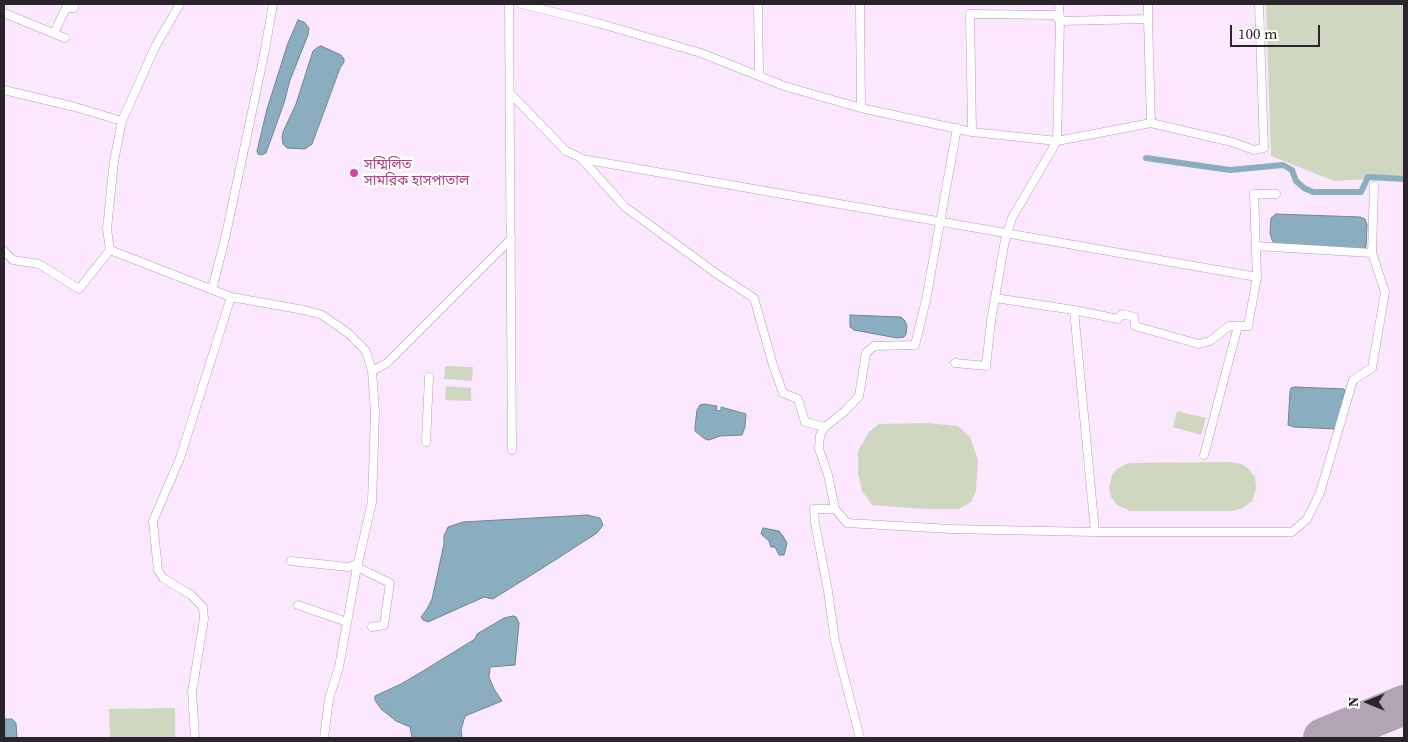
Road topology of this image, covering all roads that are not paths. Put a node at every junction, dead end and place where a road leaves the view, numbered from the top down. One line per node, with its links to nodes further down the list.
1 (180, 4): 20 (street)
2 (273, 4): 35 (street)
3 (509, 4): 18 (street)
4 (521, 4): 16 (street)
5 (758, 4): 16 (street)
6 (860, 4): 19 (street)
7 (1060, 4): 13 (street)
8 (1148, 4): 12 (street)
9 (1259, 4): 21 (street)
10 (74, 8): 14 (street)
11 (4, 13): 14 (street)
12 (1148, 19): 13 (street); 21 (street)
13 (1060, 21): 23 (street); 24 (street)
14 (54, 33): 15 (street)
15 (65, 38)
16 (759, 76): 19 (street)
17 (4, 90): 20 (street)
18 (511, 94): 25 (street); 29 (street)
19 (861, 108): 22 (street)
20 (122, 121): 31 (street)
21 (1152, 123): 24 (street)
22 (957, 128): 23 (street); 28 (street)
23 (972, 132): 24 (street)
24 (1057, 141): 37 (street)
25 (581, 158): 28 (street); 43 (street)
26 (1374, 186): 33 (street)
27 (1276, 194): 30 (street)
28 (940, 221): 34 (street); 43 (street)
29 (511, 239): 41 (street); 45 (street)
30 (1256, 246): 33 (street); 34 (street)
31 (110, 250): 32 (street); 35 (street)
32 (4, 251)
33 (1372, 253): 48 (street)
34 (1257, 277): 39 (street)
35 (212, 289): 36 (street)
36 (230, 297): 41 (street); 54 (street)
37 (995, 298): 38 (street); 40 (street)
38 (1074, 310): 39 (street); 48 (street)
39 (1238, 326): 46 (street)
40 (955, 362)
41 (372, 371): 50 (street)
42 (429, 377): 44 (street)
43 (825, 427): 47 (street)
44 (426, 442)
45 (512, 450)
46 (1204, 455)
47 (835, 510): 48 (street); 56 (street)
48 (1095, 532)
49 (291, 561): 50 (street)
50 (358, 566): 52 (street); 53 (street)
51 (298, 605): 52 (street)
52 (347, 622): 55 (street)
53 (372, 628)
54 (195, 738)
55 (324, 738)
56 (860, 738)

